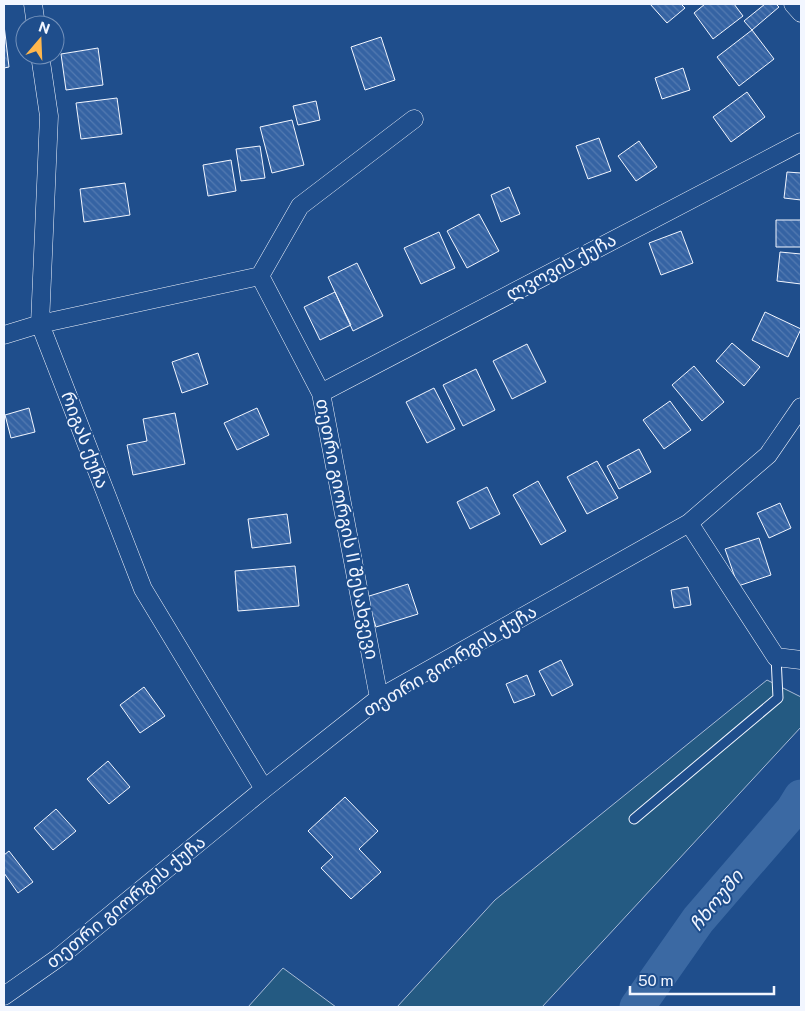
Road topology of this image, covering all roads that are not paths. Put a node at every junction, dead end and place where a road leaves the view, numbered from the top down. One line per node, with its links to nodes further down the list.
1 (793, 4): 2 (street)
2 (801, 13)
3 (41, 65): 7 (street, რიგას ქუჩა)
4 (414, 119): 6 (street)
5 (801, 142): 9 (street, ლვოვის ქუჩა)
6 (260, 276): 7 (street); 9 (street, თეთრი გიორგის II შესახვევი)
7 (40, 324): 8 (street); 15 (street, რიგას ქუჩა)
8 (4, 335)
9 (322, 393): 14 (street, თეთრი გიორგის II შესახვევი)
10 (801, 407): 11 (street, თეთრი გიორგის ქუჩა)
11 (690, 523): 12 (street); 14 (street, თეთრი გიორგის ქუჩა)
12 (776, 657): 13 (street); 16 (lane)
13 (801, 660)
14 (379, 698): 15 (street, თეთრი გიორგის ქუჩა)
15 (264, 789): 17 (street, თეთრი გიორგის ქუჩა)
16 (634, 819)
17 (4, 996)

